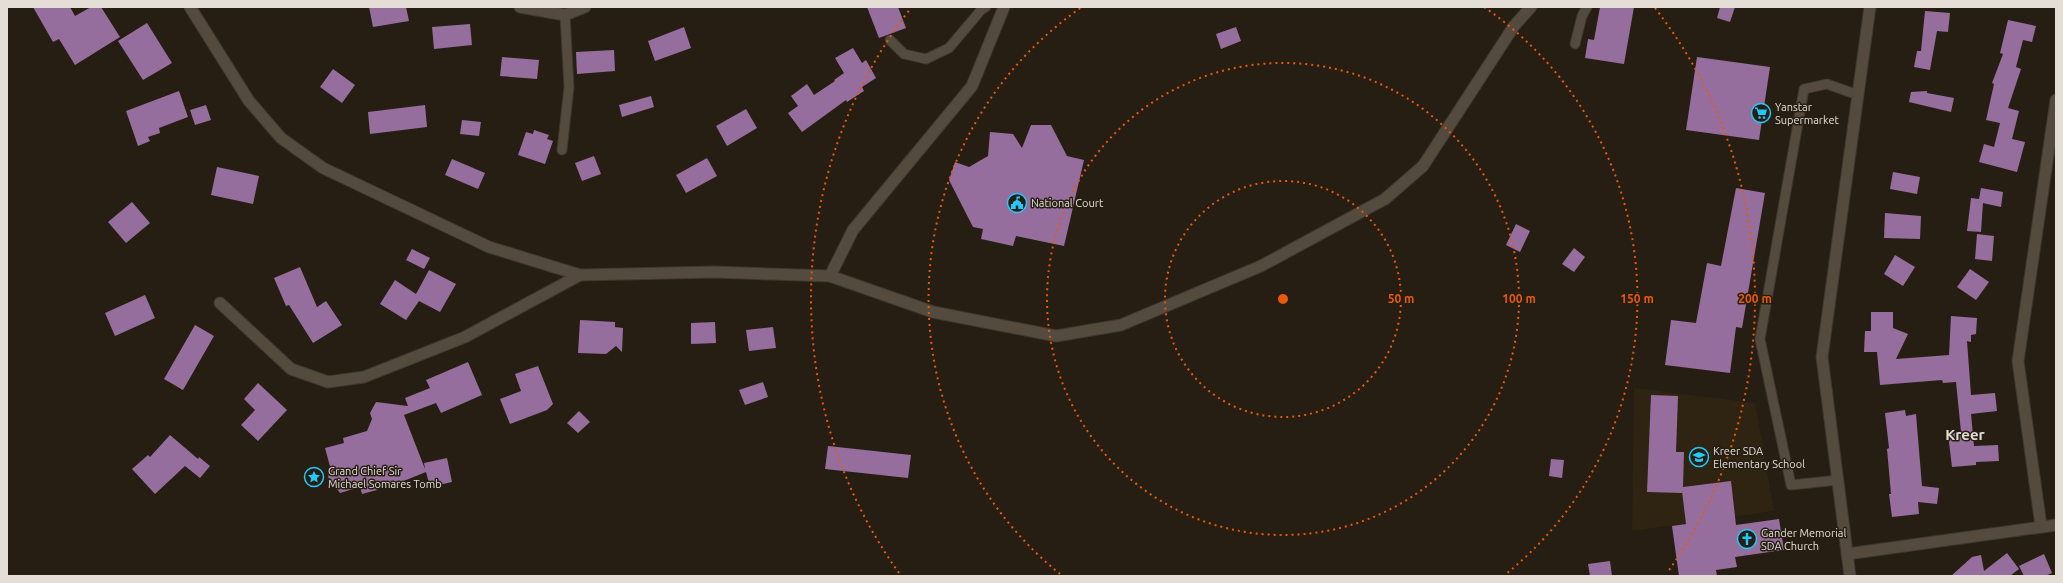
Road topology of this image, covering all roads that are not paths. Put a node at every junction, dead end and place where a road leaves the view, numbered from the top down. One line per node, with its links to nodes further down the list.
1 (190, 7): 15 (street)
2 (520, 7): 9 (street)
3 (585, 7): 9 (street)
4 (986, 7): 10 (lane)
5 (1004, 7): 16 (street)
6 (1531, 7): 16 (street)
7 (1587, 7): 11 (lane)
8 (1870, 7): 12 (street)
9 (565, 15): 14 (lane)
10 (890, 40)
11 (1575, 44)
12 (1858, 95): 18 (street); 18 (lane)
13 (2056, 100): 20 (street)
14 (562, 150)
15 (580, 275): 16 (street); 17 (street)
16 (830, 276)
17 (220, 303)
18 (1838, 480): 21 (street)
19 (2056, 525): 20 (street)
20 (2041, 526): 21 (street)
21 (1846, 554): 22 (street)
22 (1850, 576)

